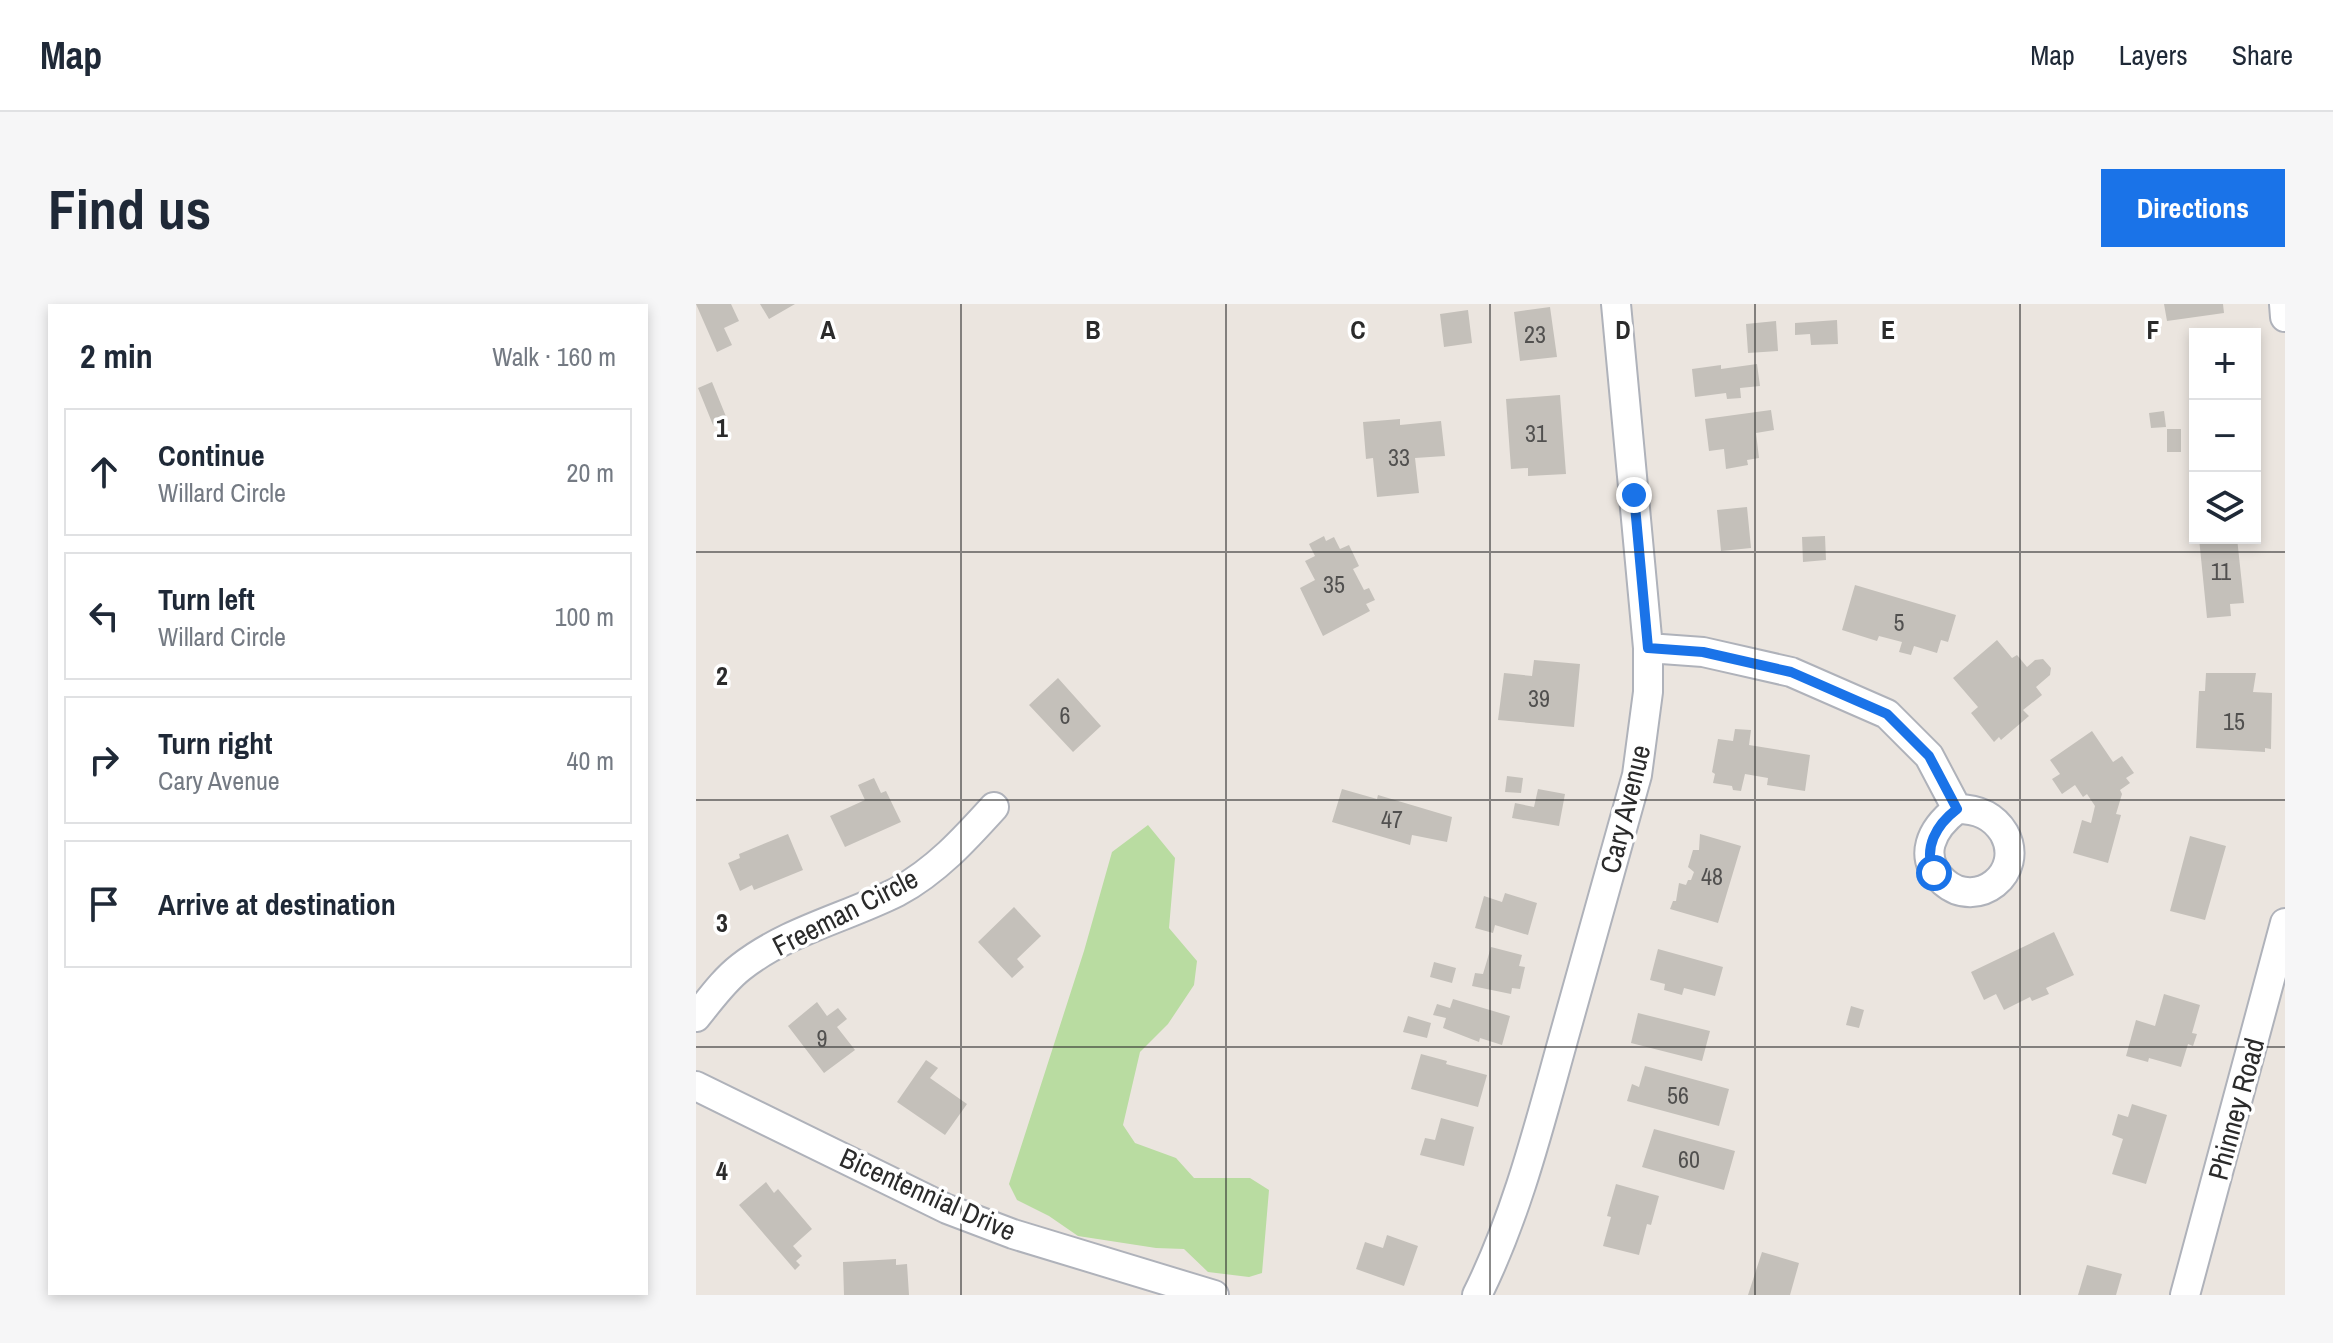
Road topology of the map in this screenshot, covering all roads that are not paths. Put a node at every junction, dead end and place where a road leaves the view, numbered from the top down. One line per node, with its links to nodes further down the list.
1 (1616, 304): 4 (street, Cary Avenue)
2 (2284, 304): 3 (street)
3 (2285, 317)
4 (1648, 648): 6 (street); 11 (street, Cary Avenue)
5 (994, 807): 8 (street, Freeman Circle)
6 (1957, 809)
7 (2285, 923): 12 (street, Phinney Road)
8 (696, 1017)
9 (696, 1086): 10 (street, Bicentennial Drive)
10 (1214, 1295)
11 (1477, 1295)
12 (2185, 1295)

